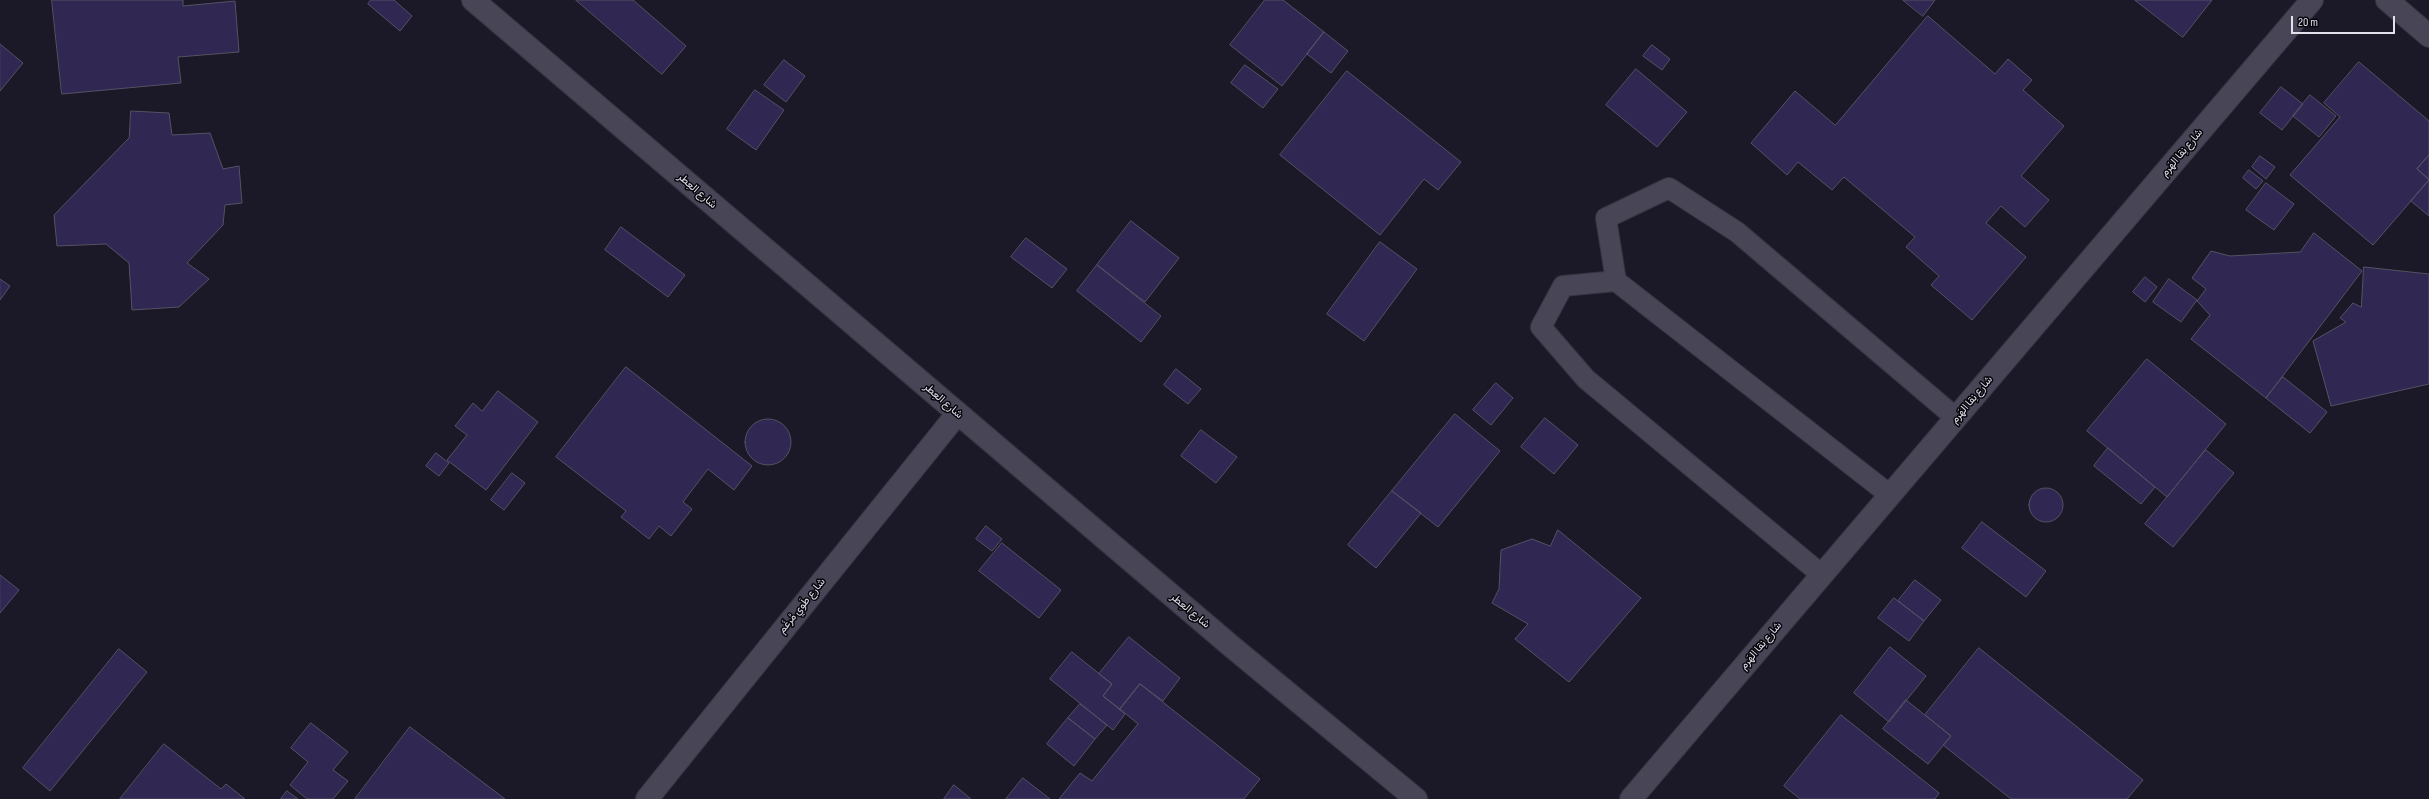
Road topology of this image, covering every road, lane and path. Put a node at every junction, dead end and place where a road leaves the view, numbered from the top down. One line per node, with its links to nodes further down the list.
1 (473, 0): 6 (street, شارع العِطر)
2 (2312, 0): 7 (street, شارع نِقا الهَرم)
3 (2387, 0): 4 (street)
4 (2429, 36)
5 (1616, 281): 7 (lane); 8 (lane); 9 (lane)
6 (958, 413): 10 (street, شارع طَوي مُرغَم); 11 (street, شارع العِطر)
7 (1956, 418): 8 (street, شارع نِقا الهَرم)
8 (1890, 495): 9 (street, شارع نِقا الهَرم)
9 (1822, 575): 12 (street, شارع نِقا الهَرم)
10 (647, 799)
11 (1416, 799)
12 (1631, 799)

